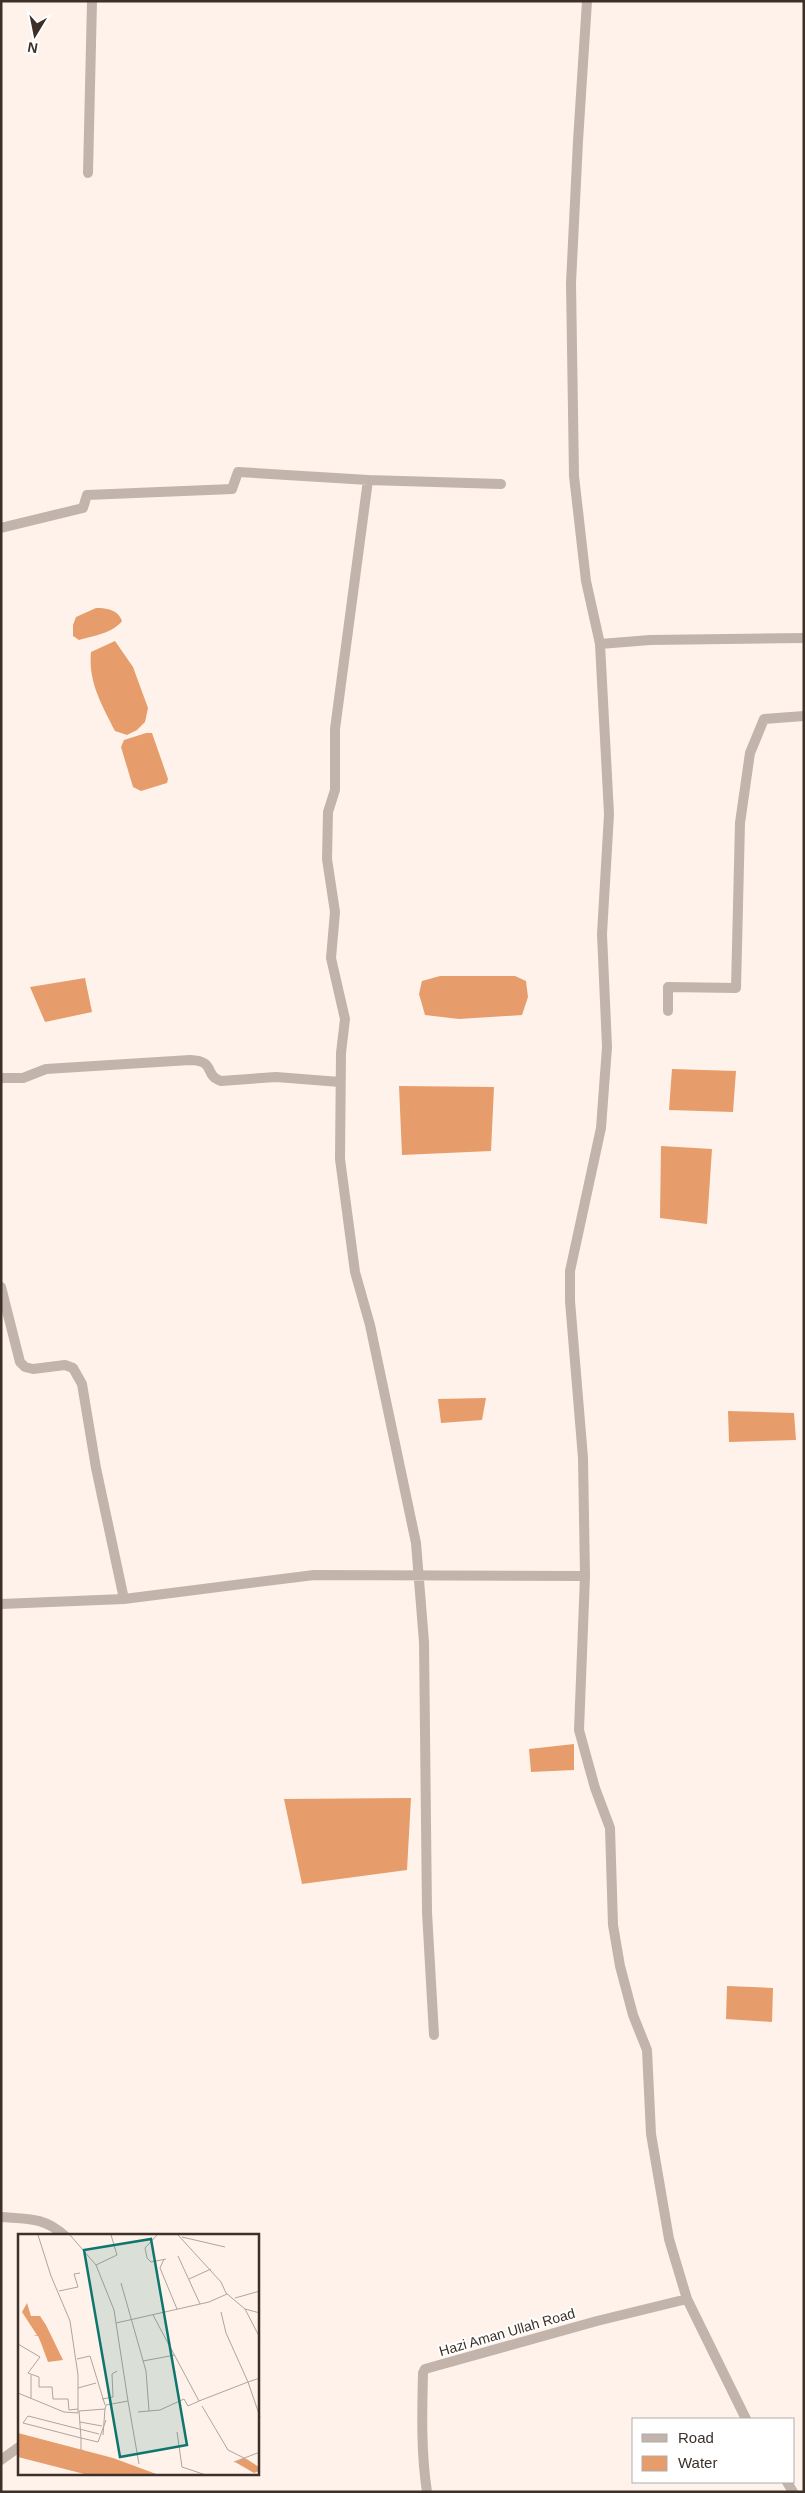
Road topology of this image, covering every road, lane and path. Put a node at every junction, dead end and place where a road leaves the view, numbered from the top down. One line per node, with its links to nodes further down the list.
1 (92, 1): 3 (street)
2 (588, 1): 8 (street)
3 (88, 173)
4 (368, 480): 5 (street); 6 (street); 12 (street)
5 (501, 484)
6 (1, 528)
7 (804, 638): 8 (street)
8 (600, 644): 14 (street)
9 (804, 716): 10 (street)
10 (668, 1012)
11 (1, 1078): 12 (street)
12 (340, 1082): 17 (street)
13 (1, 1287): 15 (street)
14 (585, 1576): 15 (street); 20 (street)
15 (124, 1599): 16 (street)
16 (1, 1604)
17 (434, 2035)
18 (1, 2217): 19 (street)
19 (63, 2234)
20 (687, 2299): 21 (street); 24 (street, Hazi Aman Ullah Road)
21 (746, 2418)
22 (18, 2448): 23 (street)
23 (1, 2460)
24 (427, 2492)

